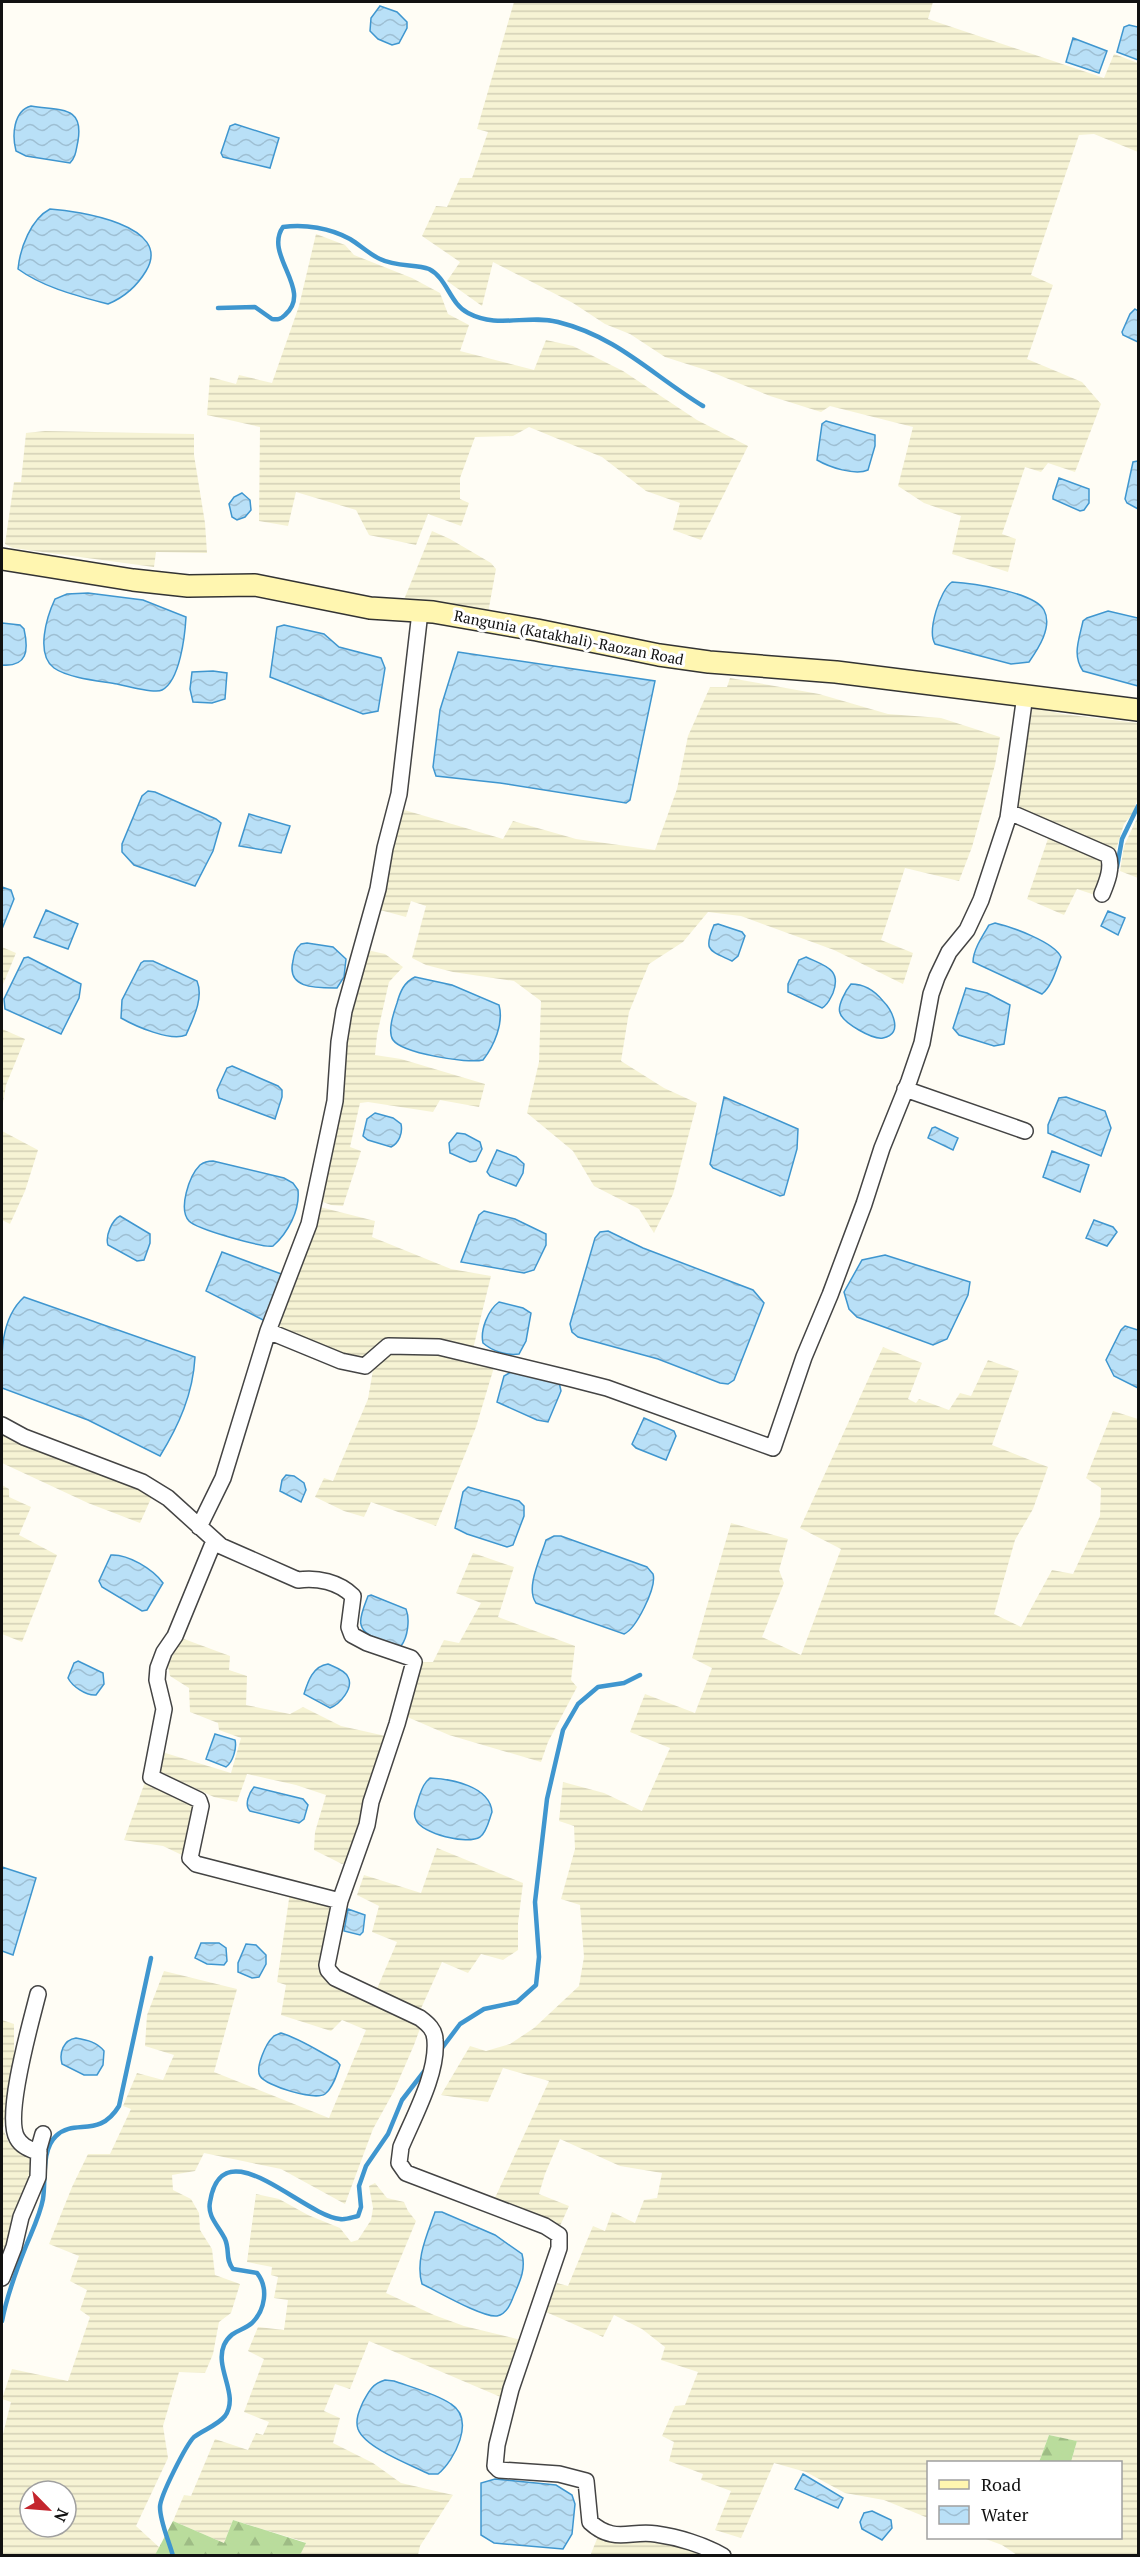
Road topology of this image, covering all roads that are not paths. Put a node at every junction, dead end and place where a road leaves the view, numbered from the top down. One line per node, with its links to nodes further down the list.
1 (2, 559): 2 (main road, Rangunia (Katakhali)-Raozan Road)
2 (420, 612): 3 (main road, Rangunia (Katakhali)-Raozan Road); 9 (street)
3 (1025, 695): 4 (main road, Rangunia (Katakhali)-Raozan Road); 5 (street)
4 (1138, 711)
5 (1009, 812): 6 (street); 7 (street)
6 (1102, 894)
7 (905, 1089): 8 (street); 9 (street)
8 (1025, 1131)
9 (268, 1331): 11 (street)
10 (2, 1425): 11 (street)
11 (199, 1527): 12 (street)
12 (214, 1541): 13 (street); 13 (street)
13 (340, 1901): 18 (street)
14 (38, 1994): 16 (street)
15 (43, 2134): 16 (street)
16 (39, 2153): 17 (street)
17 (2, 2278)
18 (723, 2556)

